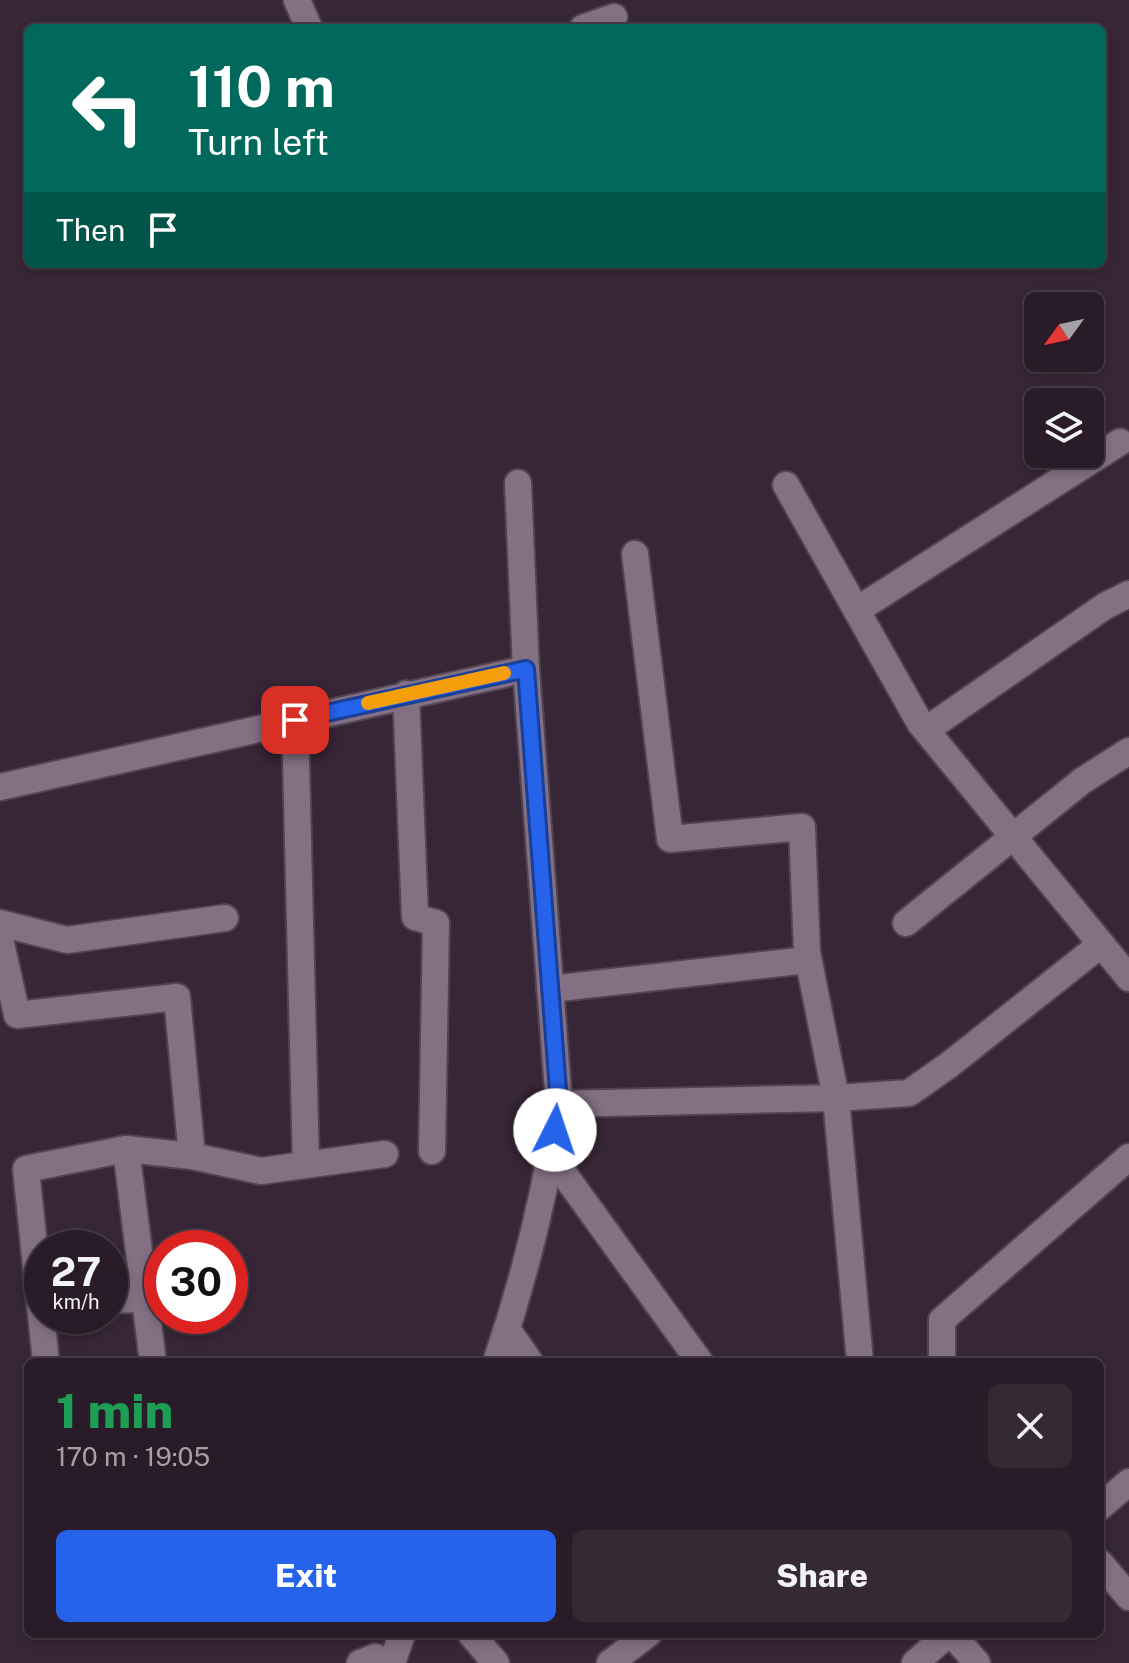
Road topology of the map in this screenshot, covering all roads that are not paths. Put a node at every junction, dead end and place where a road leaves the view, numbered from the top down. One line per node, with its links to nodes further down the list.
1 (297, 0): 3 (street)
2 (614, 17): 4 (street)
3 (307, 24)
4 (594, 24)
5 (1120, 442): 10 (street)
6 (518, 483): 11 (street)
7 (786, 485): 10 (street)
8 (635, 554): 23 (street)
9 (1129, 594): 14 (street)
10 (857, 610): 14 (street)
11 (526, 669): 12 (street); 25 (street)
12 (406, 694): 13 (street); 29 (street)
13 (295, 720): 16 (street); 34 (street)
14 (926, 730): 17 (street)
15 (1129, 751): 17 (street)
16 (0, 787)
17 (1012, 836): 20 (street); 22 (street)
18 (225, 918): 19 (street)
19 (0, 923)
20 (906, 923)
21 (0, 939): 31 (street)
22 (1100, 945): 24 (street); 26 (street)
23 (808, 960): 25 (street); 26 (street)
24 (1129, 978)
25 (550, 989): 27 (street)
26 (836, 1098): 27 (street); 45 (street)
27 (559, 1104): 32 (street)
28 (126, 1149): 31 (street); 35 (street); 36 (street)
29 (432, 1151)
30 (385, 1154): 34 (street)
31 (192, 1156): 34 (street)
32 (551, 1156): 37 (street); 44 (street)
33 (1129, 1157): 46 (street)
34 (306, 1165)
35 (33, 1230)
36 (144, 1291)
37 (507, 1329): 42 (street); 43 (street)
38 (44, 1334): 40 (street)
39 (149, 1334): 41 (street)
40 (46, 1358)
41 (152, 1358)
42 (497, 1358)
43 (527, 1358)
44 (697, 1358)
45 (860, 1358)
46 (942, 1358)
47 (1129, 1482): 48 (street)
48 (1104, 1504)
49 (1104, 1568): 50 (street)
50 (1129, 1597)
51 (400, 1638): 57 (street)
52 (474, 1638): 58 (street)
53 (643, 1638): 59 (street)
54 (945, 1638): 60 (street)
55 (954, 1638): 61 (street)
56 (360, 1663): 57 (street)
57 (389, 1663)
58 (496, 1663)
59 (610, 1663)
60 (915, 1663)
61 (977, 1663)

